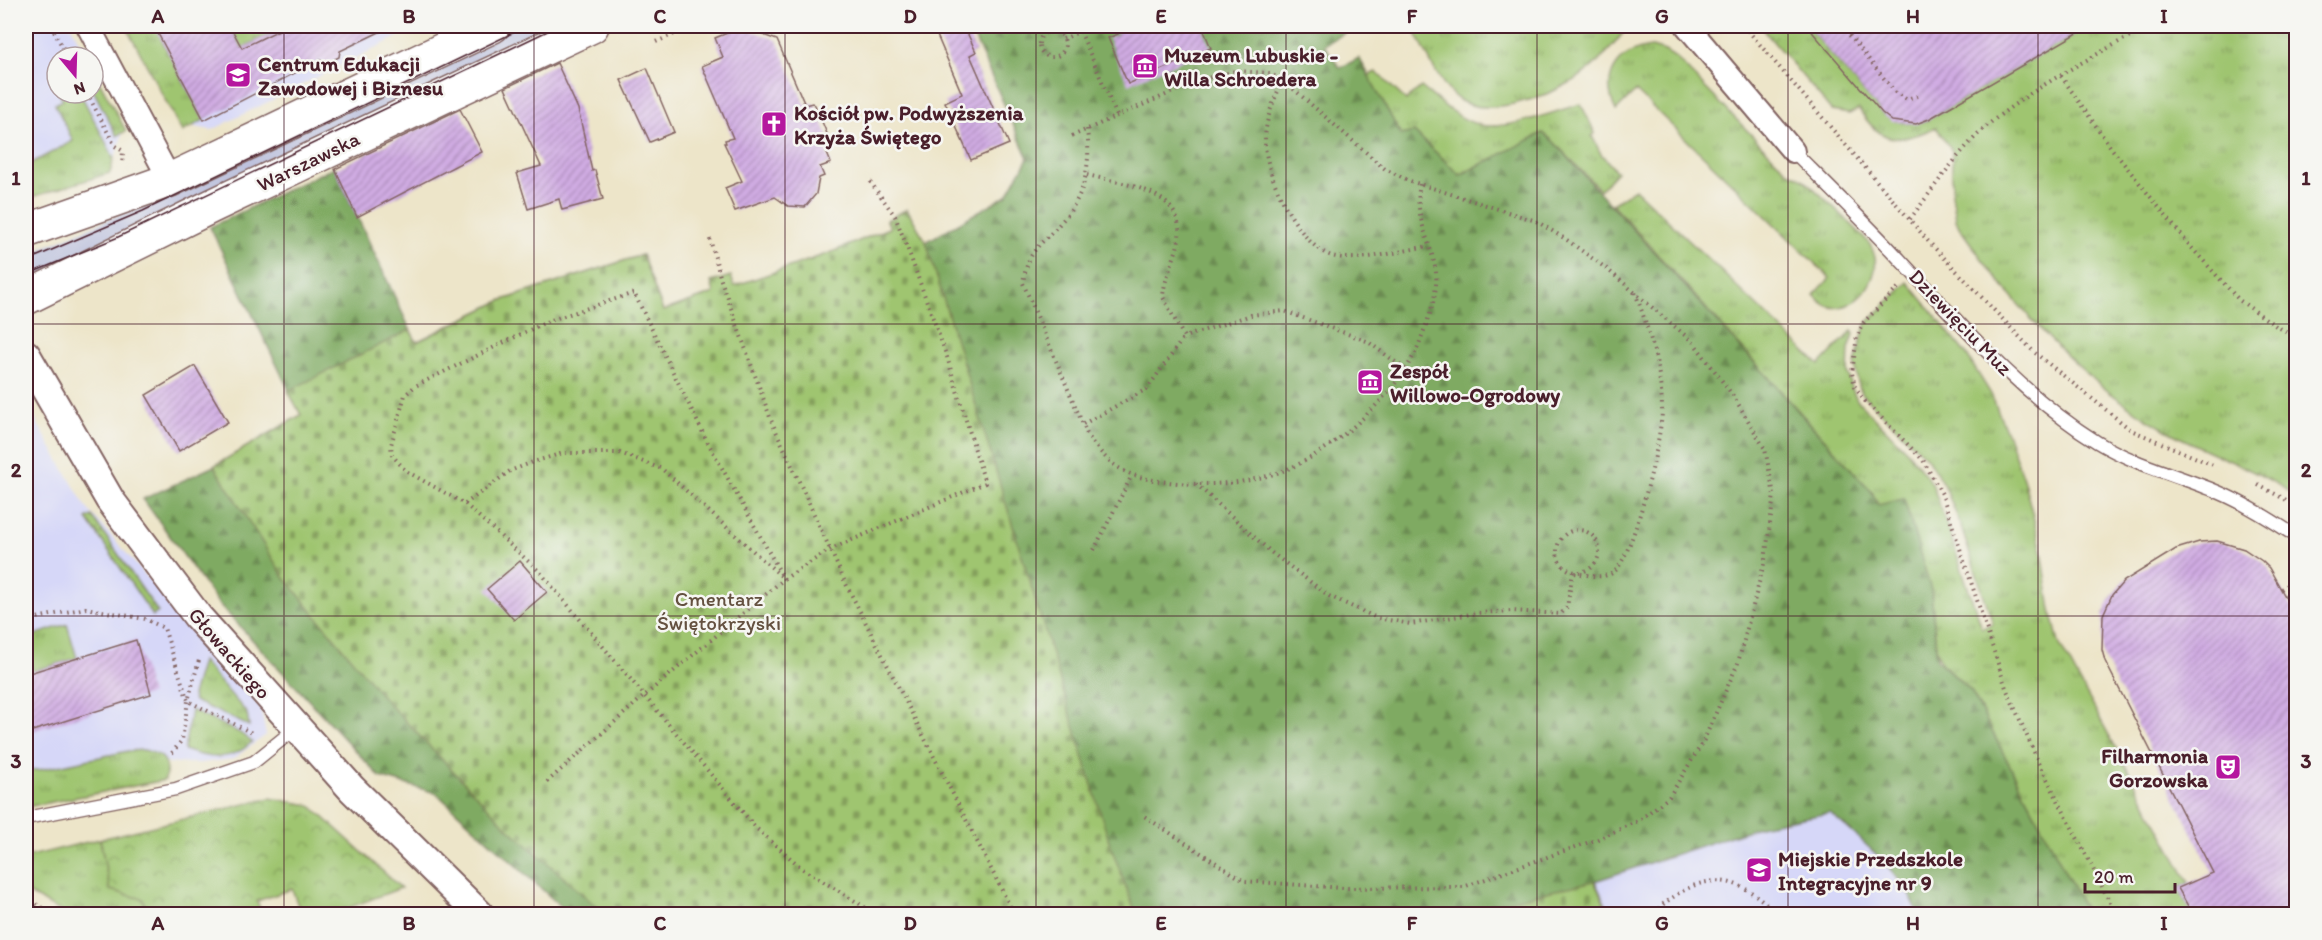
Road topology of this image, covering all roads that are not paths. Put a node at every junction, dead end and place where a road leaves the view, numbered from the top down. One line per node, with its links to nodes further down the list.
1 (88, 26): 6 (street)
2 (493, 26): 6 (main road, Warszawska)
3 (592, 26): 8 (main road, Warszawska)
4 (1687, 26): 5 (street, Dziewięciu Muz)
5 (1793, 151): 10 (lane, Dziewięciu Muz)
6 (170, 180): 7 (main road, Warszawska)
7 (26, 231)
8 (26, 298)
9 (26, 355): 11 (street, Głowackiego)
10 (2296, 536)
11 (296, 728): 12 (lane); 13 (street, Głowackiego)
12 (26, 818)
13 (479, 915)

